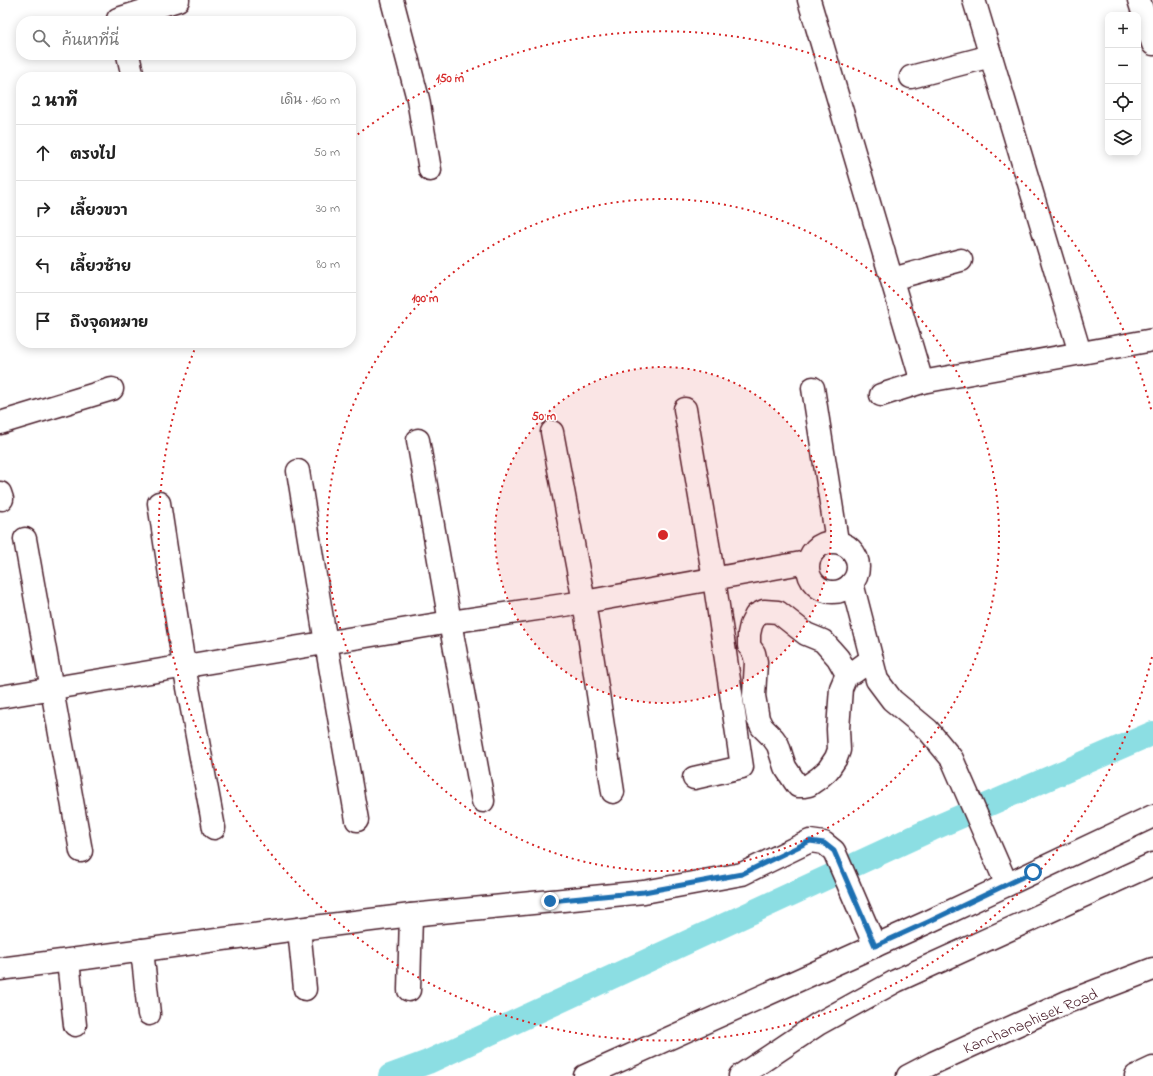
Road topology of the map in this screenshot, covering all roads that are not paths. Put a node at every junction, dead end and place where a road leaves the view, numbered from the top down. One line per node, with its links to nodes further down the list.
1 (178, 0): 6 (main road)
2 (392, 0): 12 (main road)
3 (810, 0): 14 (main road)
4 (974, 0): 8 (main road)
5 (1139, 0): 7 (main road)
6 (117, 13)
7 (1153, 44)
8 (991, 56): 11 (main road); 16 (main road)
9 (129, 60): 10 (main road)
10 (132, 72)
11 (911, 77)
12 (430, 170)
13 (961, 260): 14 (main road)
14 (892, 279): 17 (main road)
15 (1153, 340): 16 (main road)
16 (1080, 353): 17 (main road)
17 (922, 382): 20 (main road)
18 (813, 388): 28 (main road)
19 (112, 389): 22 (main road)
20 (881, 395)
21 (685, 409): 30 (main road)
22 (0, 423)
23 (552, 432): 32 (main road)
24 (418, 440): 33 (main road)
25 (298, 471): 34 (main road)
26 (159, 504): 36 (main road)
27 (25, 539): 38 (main road)
28 (838, 541): 29 (main road); 31 (main road)
29 (807, 562): 30 (main road); 31 (main road)
30 (714, 579): 32 (main road); 40 (main road)
31 (852, 582): 35 (main road)
32 (584, 602): 33 (main road); 41 (main road)
33 (450, 622): 34 (main road); 42 (main road)
34 (326, 643): 36 (main road); 44 (main road)
35 (872, 659): 37 (main road); 48 (main road)
36 (184, 666): 38 (main road); 45 (main road)
37 (847, 674): 37 (main road)
38 (52, 688): 39 (main road); 46 (main road)
39 (0, 697)
40 (694, 778)
41 (613, 792)
42 (483, 801)
43 (1153, 816): 48 (main road)
44 (357, 820)
45 (214, 828)
46 (80, 851)
47 (1153, 864): 62 (main road)
48 (1007, 885): 51 (main road)
49 (411, 915): 50 (main road); 51 (main road); 57 (main road)
50 (299, 929): 52 (main road); 56 (main road)
51 (875, 946): 61 (main road)
52 (142, 950): 53 (main road); 58 (main road)
53 (68, 961): 54 (main road); 59 (main road)
54 (0, 969)
55 (1153, 969): 63 (main road, Kanchanaphisek Road)
56 (305, 989)
57 (409, 990)
58 (149, 1014)
59 (75, 1025)
60 (1153, 1068): 64 (main road)
61 (585, 1076)
62 (740, 1076)
63 (908, 1076)
64 (1136, 1076)

